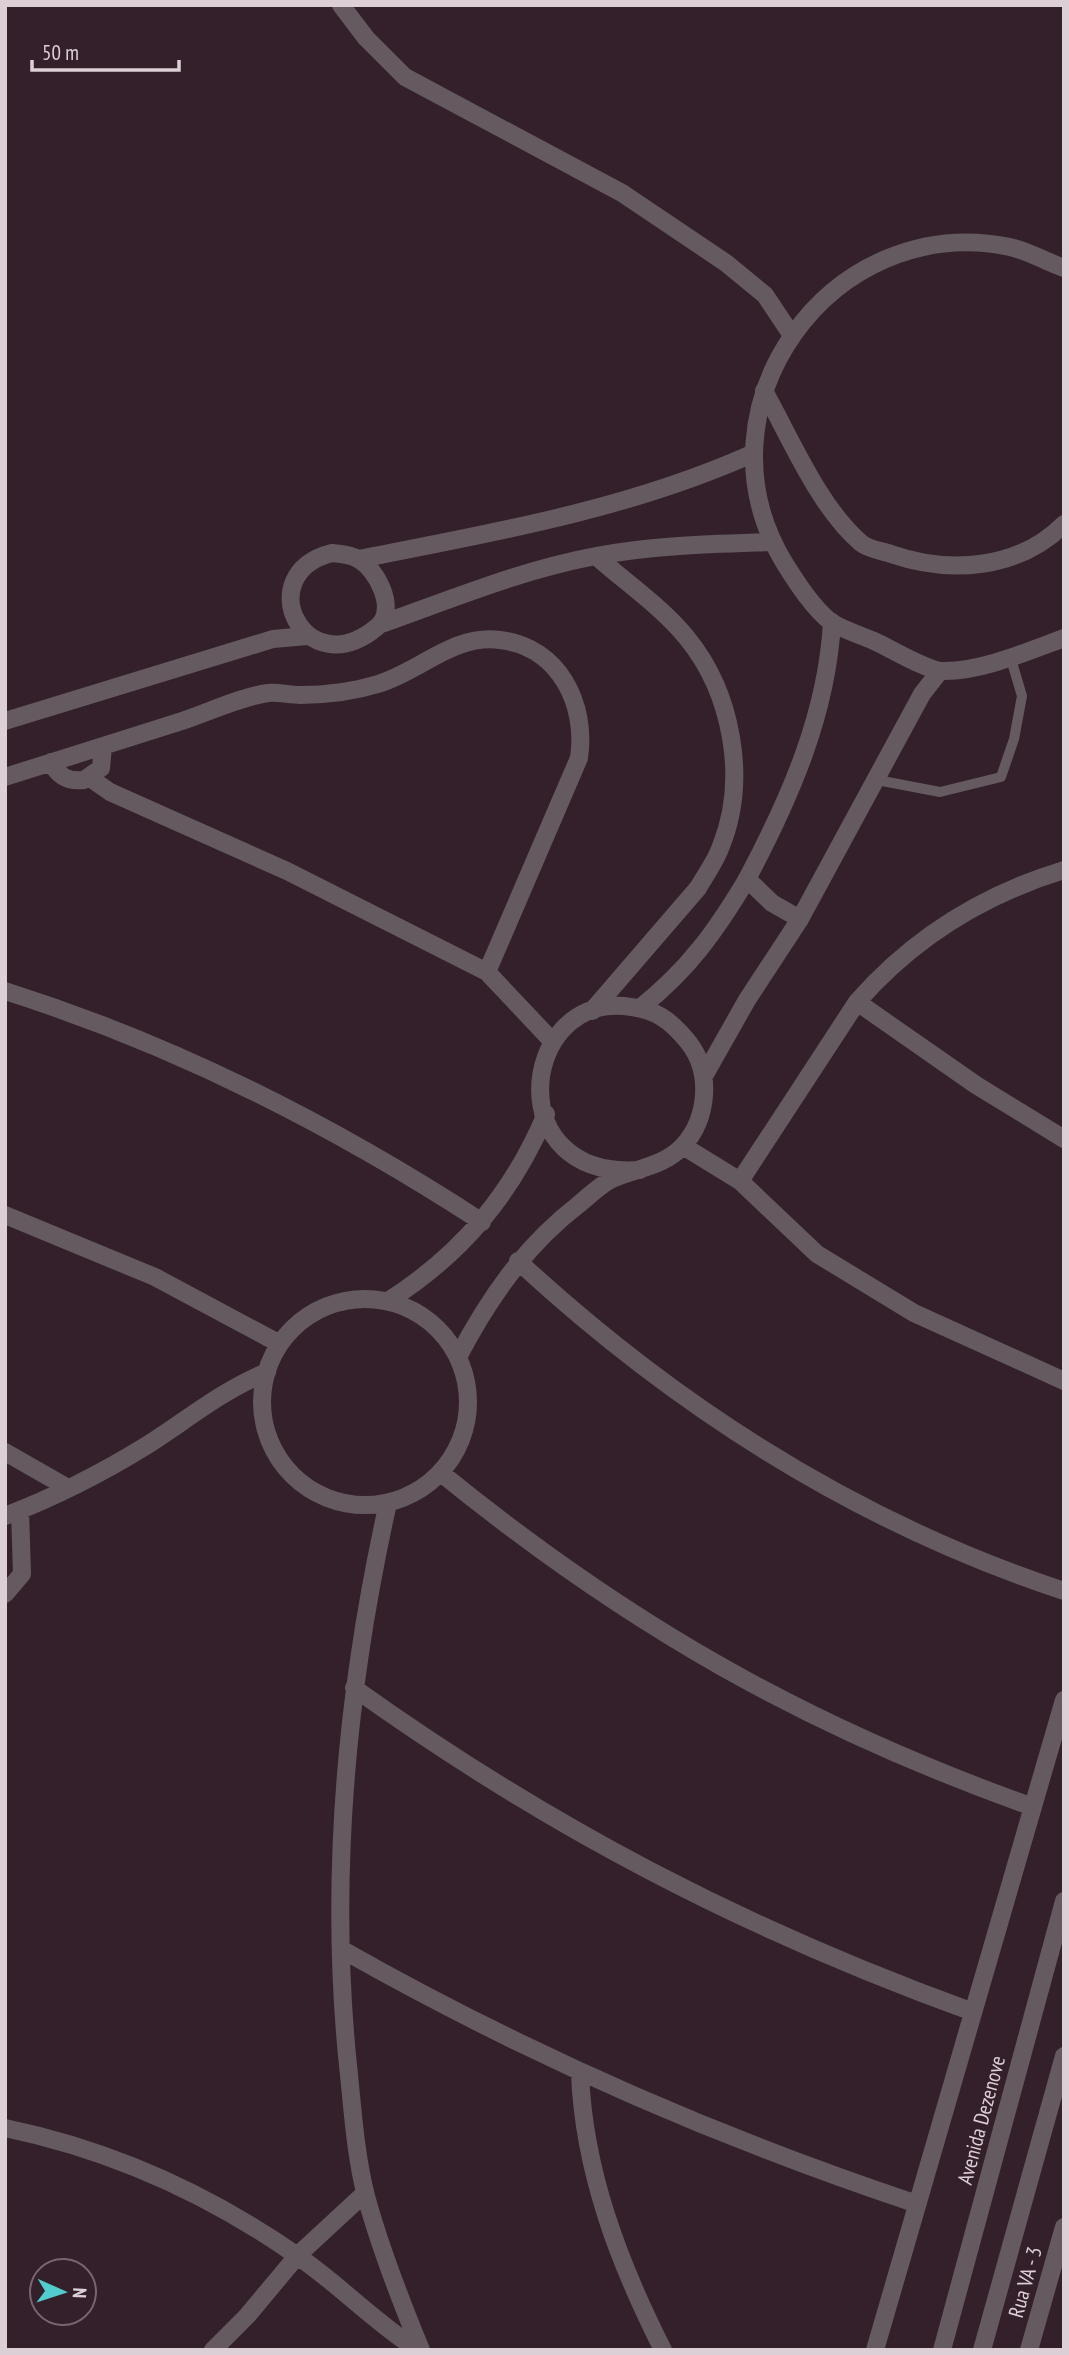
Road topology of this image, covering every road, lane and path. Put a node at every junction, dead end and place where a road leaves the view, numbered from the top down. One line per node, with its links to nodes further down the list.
1 (341, 5): 3 (street)
2 (1064, 268): 3 (street)
3 (791, 334): 4 (street)
4 (764, 391): 5 (street); 6 (street)
5 (754, 453): 7 (street); 9 (street)
6 (1064, 524)
7 (772, 542): 8 (street); 10 (street)
8 (596, 556): 11 (street); 29 (street)
9 (359, 559): 11 (street); 12 (street)
10 (832, 622): 15 (street); 23 (street)
11 (381, 624): 12 (street)
12 (307, 636): 16 (street)
13 (1064, 638): 14 (street)
14 (1011, 659): 15 (street); 21 (lane)
15 (940, 671): 21 (street)
16 (5, 720)
17 (103, 746): 18 (street); 20 (street); 25 (street)
18 (51, 762): 19 (street); 20 (street)
19 (5, 777)
20 (90, 778): 25 (street)
21 (877, 780): 24 (street)
22 (1064, 870): 27 (street)
23 (747, 879): 24 (street); 28 (street)
24 (800, 919): 31 (street)
25 (487, 972): 30 (street)
26 (5, 991): 38 (street)
27 (857, 1002): 33 (street); 36 (street)
28 (640, 1008): 29 (street); 31 (street)
29 (592, 1012): 30 (street)
30 (554, 1042): 32 (street)
31 (704, 1076): 34 (street)
32 (542, 1114): 35 (street); 38 (street)
33 (1064, 1139)
34 (683, 1146): 35 (street); 36 (street)
35 (640, 1170): 39 (street)
36 (740, 1181): 44 (street)
37 (5, 1215): 41 (street)
38 (482, 1222): 40 (street)
39 (518, 1261): 42 (street); 50 (street)
40 (388, 1301): 41 (street); 42 (street)
41 (280, 1344): 43 (street)
42 (458, 1357): 46 (street)
43 (267, 1372): 47 (street); 48 (street)
44 (1064, 1381)
45 (5, 1452): 47 (street)
46 (441, 1473): 48 (street); 54 (street)
47 (68, 1488): 49 (street)
48 (388, 1503): 52 (street)
49 (13, 1513): 51 (street)
50 (1064, 1591)
51 (5, 1594)
52 (354, 1688): 56 (street); 57 (street)
53 (1064, 1700): 54 (street)
54 (1032, 1807): 57 (street)
55 (1064, 1901): 69 (street, Avenida Dezenove)
56 (341, 1950): 59 (street); 61 (street)
57 (973, 2012): 62 (street)
58 (1064, 2056): 70 (street)
59 (580, 2074): 62 (street); 67 (street)
60 (5, 2127): 64 (street)
61 (365, 2193): 64 (street); 66 (street)
62 (917, 2204): 68 (street)
63 (1064, 2227): 71 (street, Rua VA - 3)
64 (298, 2255): 65 (street); 66 (street)
65 (213, 2350)
66 (419, 2350)
67 (663, 2350)
68 (875, 2350)
69 (943, 2350)
70 (982, 2350)
71 (1029, 2350)

